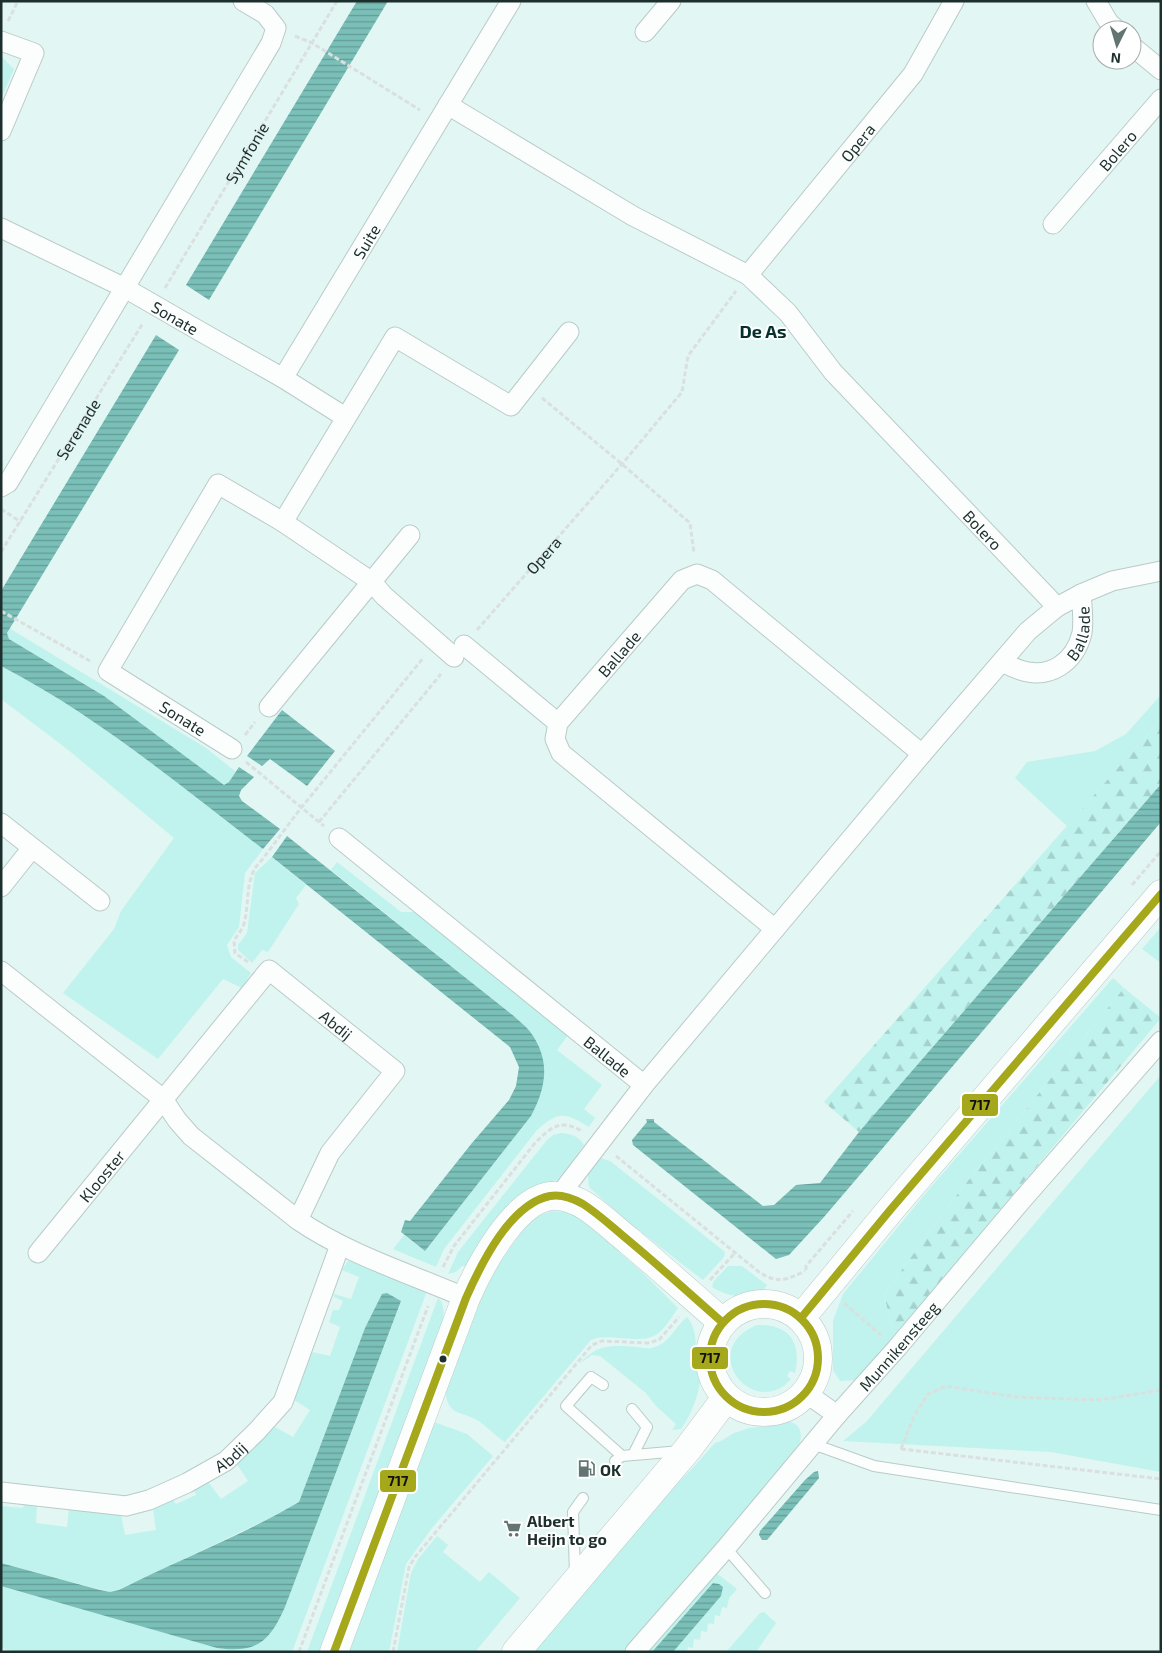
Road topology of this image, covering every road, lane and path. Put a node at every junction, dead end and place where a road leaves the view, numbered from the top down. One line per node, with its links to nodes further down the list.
1 (18, 1): 10 (path)
2 (244, 1): 21 (street)
3 (337, 1): 22 (path, Symfonie)
4 (511, 1): 15 (street, Suite)
5 (671, 1): 9 (street)
6 (954, 1): 20 (street, Opera)
7 (1096, 1): 8 (street)
8 (1108, 20)
9 (645, 32)
10 (3, 34): 17 (street)
11 (319, 48): 16 (path)
12 (1142, 54): 13 (street)
13 (1161, 70)
14 (1161, 100): 18 (street, Bolero)
15 (448, 104): 16 (street, Suite); 20 (street)
16 (438, 122): 24 (street, Suite)
17 (1, 131)
18 (1053, 224)
19 (1, 228): 21 (street, Sonate)
20 (748, 275): 27 (path, Opera); 38 (street, Bolero)
21 (125, 288): 22 (street, Sonate); 28 (street, Serenade)
22 (155, 304): 24 (street, Sonate); 30 (path, Serenade)
23 (570, 332): 25 (street)
24 (283, 378): 26 (street, Sonate)
25 (527, 386): 26 (street); 27 (path)
26 (345, 417): 31 (street)
27 (622, 464): 35 (path); 41 (path, Opera)
28 (1, 487)
29 (1, 509): 30 (path)
30 (21, 522): 33 (path, Serenade)
31 (283, 522): 36 (street); 43 (street)
32 (410, 535): 36 (street)
33 (1, 552)
34 (1161, 571): 37 (street)
35 (696, 574): 45 (street, Ballade); 47 (street)
36 (372, 582): 40 (street); 44 (street)
37 (1080, 594): 38 (street); 42 (street, Ballade)
38 (1057, 606): 42 (street, Ballade)
39 (1, 611): 43 (path)
40 (437, 642): 41 (street); 48 (path)
41 (459, 651): 45 (street); 49 (path, Opera)
42 (1003, 662): 47 (street, Ballade)
43 (108, 671): 46 (street, Sonate)
44 (269, 707): 46 (path)
45 (558, 723): 56 (street)
46 (232, 750): 48 (path)
47 (922, 754): 56 (street, Ballade)
48 (301, 808): 49 (path); 57 (path)
49 (319, 822): 51 (path)
50 (1, 823): 52 (street)
51 (339, 838): 60 (street, Ballade)
52 (32, 848): 53 (street); 55 (street)
53 (1, 887)
54 (1161, 894): 69 (main road)
55 (100, 901)
56 (775, 929): 60 (street, Ballade)
57 (269, 970): 61 (street); 63 (street, Abdij)
58 (1, 971): 61 (street)
59 (1161, 1041): 76 (street, Munnikensteeg)
60 (644, 1085): 62 (street, Ballade)
61 (163, 1099): 63 (street); 65 (street, Klooster)
62 (558, 1197): 67 (main road); 68 (main road)
63 (298, 1220): 64 (street)
64 (340, 1245): 67 (street); 83 (street, Abdij)
65 (38, 1253)
66 (735, 1253): 68 (path)
67 (466, 1298): 89 (main road)
68 (695, 1298): 70 (main road); 90 (path)
69 (801, 1318): 70 (main road); 73 (main road)
70 (722, 1322): 74 (main road)
71 (603, 1385): 80 (lane)
72 (1161, 1390): 78 (path)
73 (806, 1393): 74 (main road); 76 (street)
74 (726, 1398): 79 (main road)
75 (632, 1409): 80 (lane)
76 (837, 1415): 77 (street, Munnikensteeg)
77 (812, 1444): 81 (lane); 86 (street, Munnikensteeg)
78 (901, 1449): 81 (path); 82 (path)
79 (687, 1450): 80 (lane); 87 (main road)
80 (633, 1455)
81 (874, 1466): 85 (lane)
82 (1161, 1479)
83 (1, 1492)
84 (583, 1498): 87 (lane)
85 (1161, 1510)
86 (726, 1548): 88 (lane); 92 (street, Munnikensteeg)
87 (575, 1581): 91 (main road)
88 (765, 1593)
89 (334, 1652)
90 (393, 1652)
91 (516, 1652)
92 (635, 1652)

